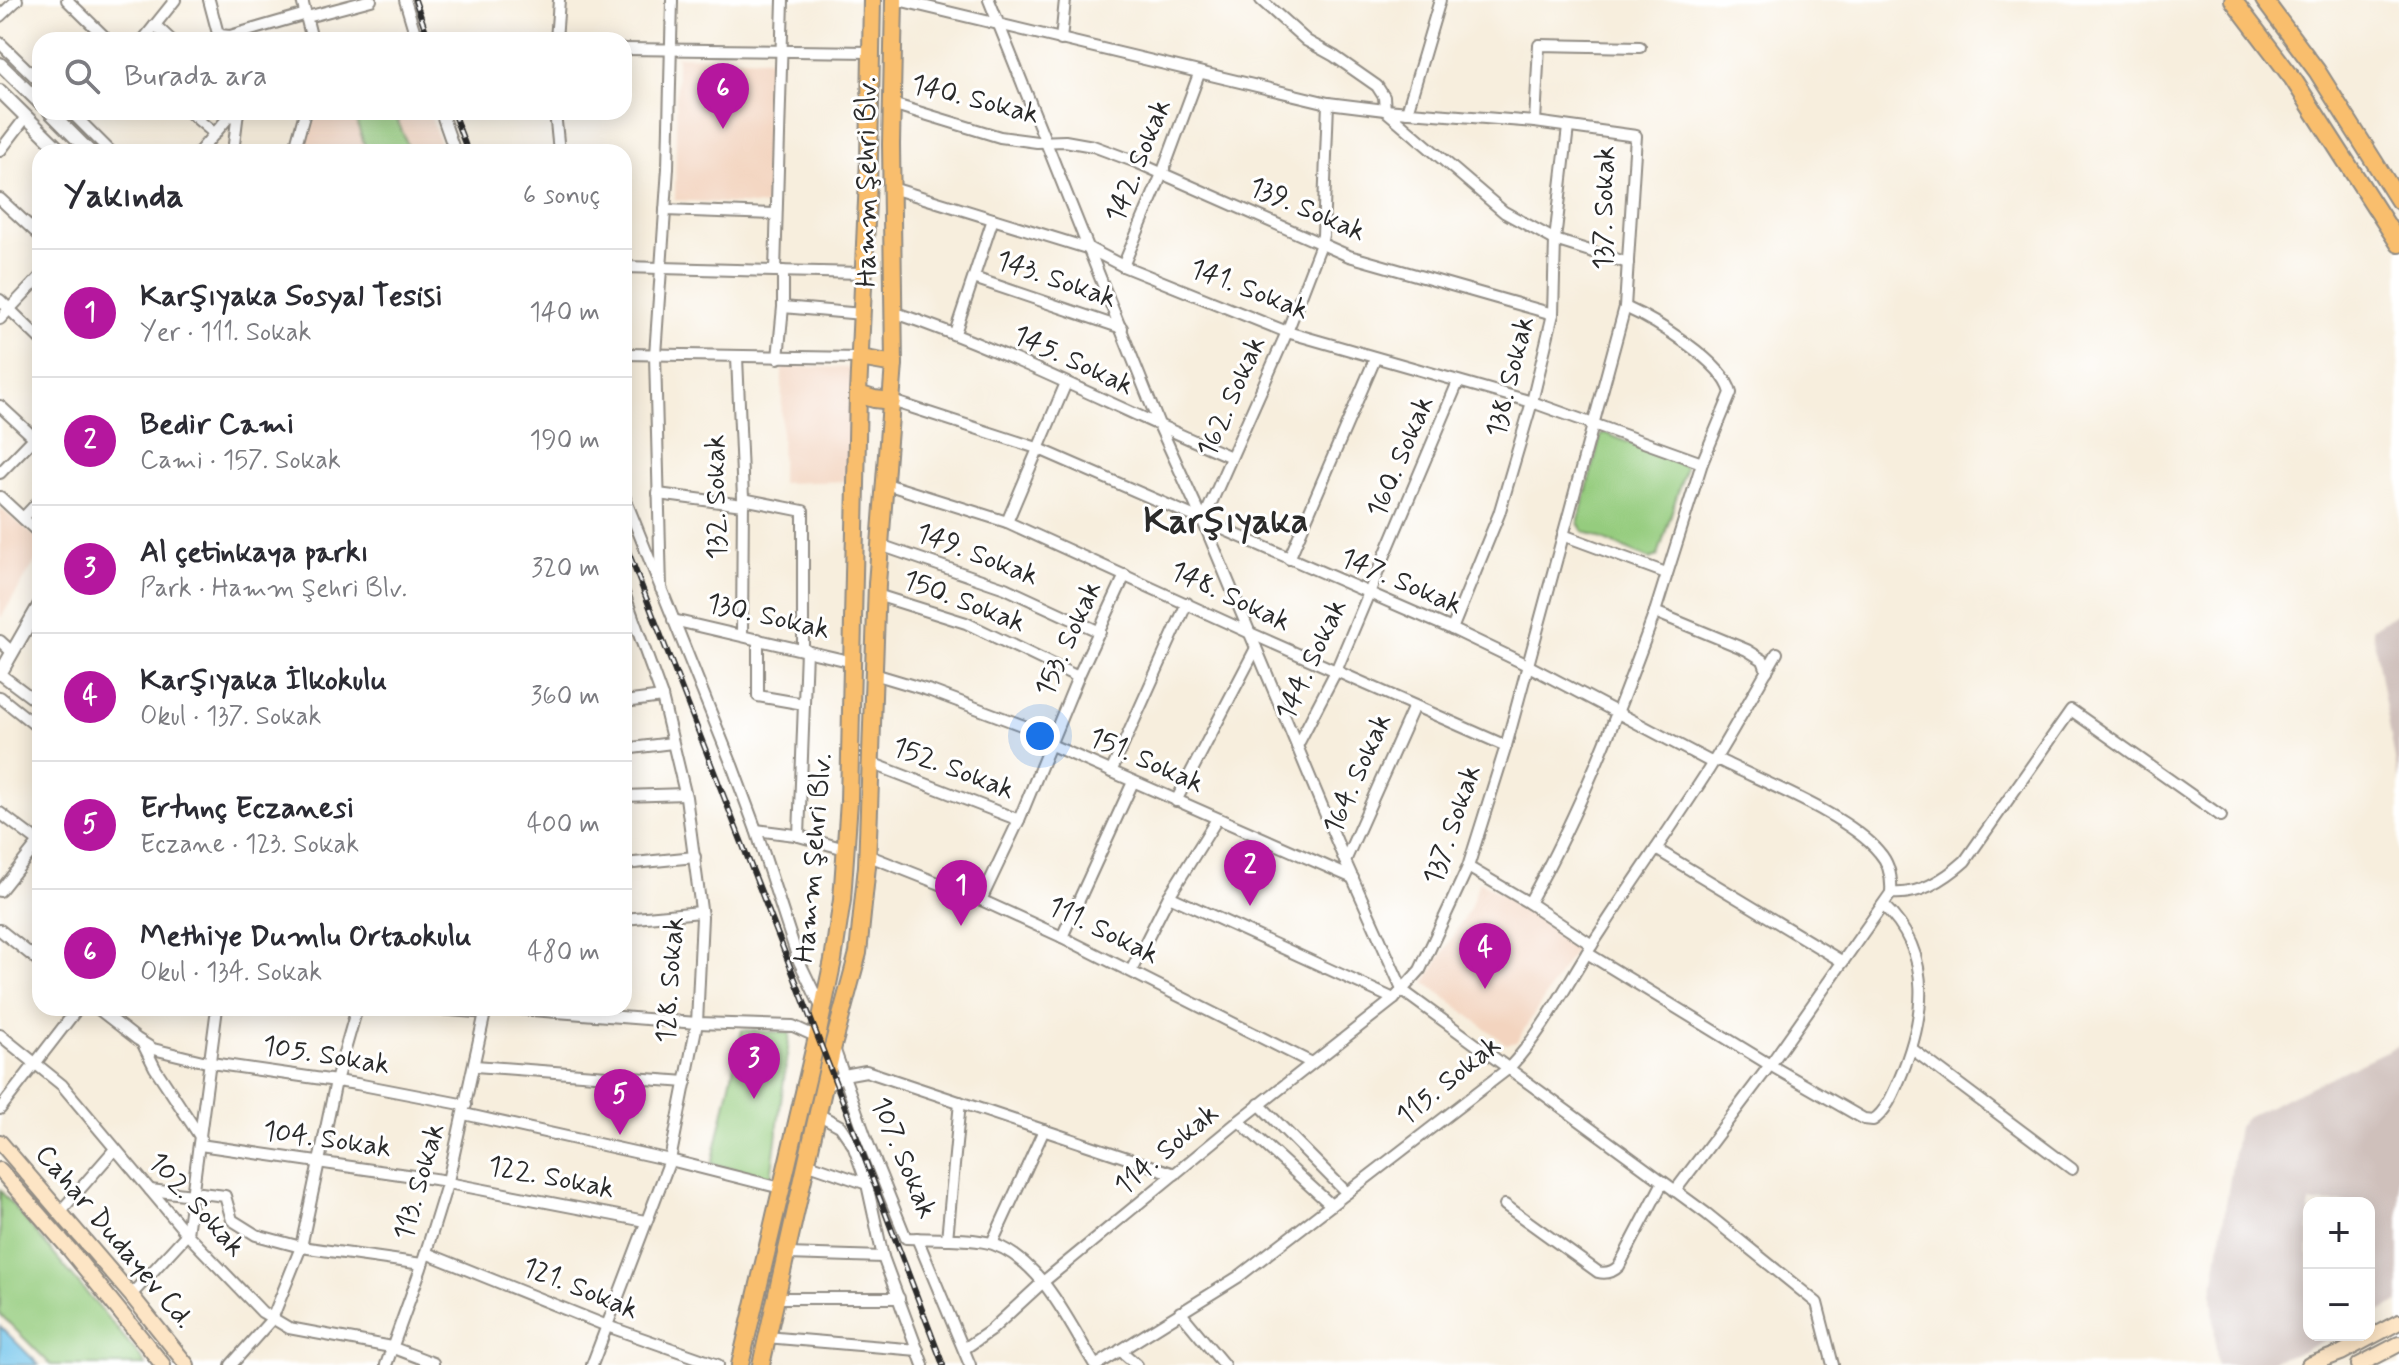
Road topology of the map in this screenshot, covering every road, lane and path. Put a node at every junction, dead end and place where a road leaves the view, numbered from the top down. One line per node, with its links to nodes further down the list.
1 (17, 0): 19 (street)
2 (67, 0): 23 (street)
3 (209, 0): 26 (street)
4 (302, 0): 20 (street)
5 (371, 0): 20 (street)
6 (405, 0): 29 (street)
7 (559, 0): 30 (street)
8 (672, 0): 35 (street)
9 (783, 0): 36 (street)
10 (872, 0): 37 (main road, Hamm Şehri Blv.)
11 (896, 0): 21 (street, 137. Sokak); 44 (main road, Hamm Şehri Blv.)
12 (989, 0): 21 (street)
13 (1065, 0): 31 (street)
14 (1261, 0): 45 (street)
15 (1440, 0): 46 (street)
16 (2233, 0): 79 (main road)
17 (2264, 0): 72 (main road)
18 (170, 2): 22 (street)
19 (0, 16)
20 (306, 16): 27 (street); 28 (street)
21 (1000, 24): 31 (street, 137. Sokak); 59 (street)
22 (155, 25): 24 (street); 25 (street)
23 (100, 32)
24 (149, 32)
25 (162, 32)
26 (218, 32)
27 (260, 32)
28 (310, 32)
29 (415, 32)
30 (557, 32)
31 (1061, 40): 40 (street, 137. Sokak)
32 (0, 43): 39 (street)
33 (1640, 47): 56 (street)
34 (632, 49): 35 (street)
35 (670, 49): 36 (street); 73 (street)
36 (781, 50): 37 (street); 74 (street)
37 (871, 52): 86 (main road, Hamm Şehri Blv.)
38 (0, 64): 42 (street)
39 (32, 74)
40 (1199, 74): 43 (street, 137. Sokak); 69 (street, 142. Sokak)
41 (0, 91): 47 (street)
42 (32, 95)
43 (1328, 103): 45 (street, 137. Sokak); 78 (street, 162. Sokak)
44 (892, 104): 59 (street, 140. Sokak); 70 (main road, Hamm Şehri Blv.)
45 (1385, 110): 46 (street, 137. Sokak); 77 (street)
46 (1407, 112): 56 (street, 137. Sokak)
47 (26, 117): 60 (street); 68 (street)
48 (58, 120): 61 (street)
49 (80, 120): 62 (street)
50 (198, 120): 58 (street)
51 (228, 120): 58 (street)
52 (235, 120): 64 (street)
53 (304, 120): 65 (street)
54 (444, 120): 66 (street)
55 (556, 120): 67 (street)
56 (1535, 122): 57 (street, 137. Sokak)
57 (1568, 127): 77 (street, 138. Sokak); 81 (street, 137. Sokak)
58 (215, 134): 63 (street)
59 (1047, 143): 69 (street, 139. Sokak); 80 (street)
60 (54, 144)
61 (82, 144)
62 (103, 144)
63 (206, 144)
64 (234, 144)
65 (296, 144)
66 (452, 144)
67 (558, 144)
68 (0, 151)
69 (1162, 174): 78 (street, 139. Sokak); 82 (street, 142. Sokak)
70 (892, 188): 75 (street, 141. Sokak); 93 (main road, Hamm Şehri Blv.)
71 (0, 199): 76 (street)
72 (2399, 201)
73 (665, 210): 74 (street); 84 (street)
74 (776, 214): 85 (street)
75 (993, 219): 80 (street, 141. Sokak); 87 (street)
76 (32, 229)
77 (1555, 240): 81 (street); 95 (street, 138. Sokak)
78 (1321, 244): 95 (street, 139. Sokak); 99 (street, 162. Sokak)
79 (2399, 244)
80 (1090, 249): 82 (street, 141. Sokak); 97 (street)
81 (1628, 263): 91 (street, 137. Sokak)
82 (1123, 266): 99 (street, 141. Sokak)
83 (632, 267): 84 (street)
84 (662, 269): 85 (street); 102 (street)
85 (779, 271): 86 (street); 90 (street)
86 (864, 273): 94 (main road, Hamm Şehri Blv.)
87 (974, 278): 97 (street, 143. Sokak); 100 (street)
88 (32, 286): 92 (street)
89 (0, 300): 92 (street)
90 (783, 307): 94 (street); 104 (street)
91 (1625, 307): 114 (street, 137. Sokak); 120 (street)
92 (11, 310): 96 (street); 98 (street)
93 (893, 312): 100 (street, 145. Sokak); 107 (main road, Hamm Şehri Blv.)
94 (862, 314): 105 (main road, Hamm Şehri Blv.)
95 (1553, 314): 112 (street, 138. Sokak)
96 (0, 319)
97 (1122, 328): 115 (street)
98 (32, 331)
99 (1287, 332): 106 (street, 141. Sokak); 119 (street, 162. Sokak)
100 (955, 333): 109 (street, 145. Sokak)
101 (632, 354): 102 (street)
102 (655, 355): 103 (street); 123 (street)
103 (737, 357): 104 (street); 125 (street, 132. Sokak)
104 (778, 358): 105 (street)
105 (860, 358): 107 (main road); 110 (main road, Hamm Şehri Blv.)
106 (1375, 359): 108 (street, 141. Sokak); 134 (street)
107 (894, 364): 111 (main road, Hamm Şehri Blv.)
108 (1458, 382): 112 (street, 141. Sokak); 138 (street, 160. Sokak)
109 (1066, 383): 115 (street, 145. Sokak); 118 (street)
110 (858, 394): 111 (main road); 155 (main road, Hamm Şehri Blv.)
111 (892, 401): 118 (street, 147. Sokak); 122 (main road, Hamm Şehri Blv.)
112 (1532, 402): 114 (street, 141. Sokak); 145 (street, 138. Sokak)
113 (0, 406): 116 (street)
114 (1594, 423): 120 (street, 141. Sokak); 132 (street, 137. Sokak)
115 (1160, 427): 119 (street, 145. Sokak); 129 (street)
116 (32, 435)
117 (32, 444): 121 (street)
118 (1037, 448): 129 (street, 147. Sokak); 130 (street)
119 (1231, 457): 129 (street, 162. Sokak)
120 (1702, 463): 135 (street)
121 (0, 473)
122 (886, 484): 130 (street, 148. Sokak); 133 (main road, Hamm Şehri Blv.)
123 (658, 494): 125 (street); 137 (street)
124 (0, 497): 128 (street)
125 (743, 502): 148 (street, 132. Sokak); 152 (street)
126 (32, 508): 128 (street)
127 (632, 516): 137 (street)
128 (23, 518): 131 (street)
129 (1203, 521): 134 (street, 147. Sokak); 147 (street)
130 (1007, 522): 136 (street, 148. Sokak)
131 (32, 526)
132 (1563, 535): 135 (street); 156 (street, 137. Sokak)
133 (880, 545): 139 (main road, Hamm Şehri Blv.); 146 (street, 149. Sokak)
134 (1289, 559): 138 (street, 147. Sokak)
135 (1666, 573): 141 (street)
136 (1125, 575): 140 (street, 148. Sokak); 146 (street, 153. Sokak)
137 (661, 589): 143 (street)
138 (1369, 594): 145 (street, 147. Sokak); 157 (street, 144. Sokak)
139 (877, 595): 160 (main road, Hamm Şehri Blv.); 161 (street, 150. Sokak)
140 (1187, 603): 147 (street, 148. Sokak); 177 (street)
141 (1655, 612): 158 (street); 168 (street)
142 (32, 618): 153 (street)
143 (673, 620): 148 (street, 130. Sokak); 186 (street)
144 (632, 627): 163 (street, 128. Sokak)
145 (1452, 629): 156 (street, 147. Sokak)
146 (1100, 632): 161 (street, 153. Sokak)
147 (1250, 633): 151 (street); 157 (street, 148. Sokak)
148 (742, 635): 149 (street, 130. Sokak)
149 (758, 639): 152 (street, 130. Sokak); 166 (street)
150 (0, 641): 153 (street)
151 (1256, 648): 172 (street); 181 (street)
152 (804, 650): 155 (street, 130. Sokak); 166 (street)
153 (12, 652): 159 (street)
154 (1777, 653): 158 (street, 115. Sokak)
155 (853, 662): 189 (main road, Hamm Şehri Blv.)
156 (1527, 665): 168 (street, 147. Sokak); 173 (street, 137. Sokak)
157 (1336, 671): 167 (street, 148. Sokak); 172 (street, 144. Sokak)
158 (1767, 671): 175 (street, 115. Sokak)
159 (0, 674): 164 (street)
160 (874, 674): 171 (street, 151. Sokak); 176 (main road, Hamm Şehri Blv.)
161 (1078, 677): 171 (street, 153. Sokak)
162 (0, 697): 169 (street)
163 (662, 697): 165 (street); 170 (street, 128. Sokak)
164 (32, 698)
165 (632, 701)
166 (804, 704): 187 (street)
167 (1414, 706): 173 (street, 148. Sokak); 194 (street, 164. Sokak)
168 (1618, 713): 175 (street, 147. Sokak); 202 (street)
169 (32, 723)
170 (672, 743): 174 (street); 179 (street, 128. Sokak)
171 (1049, 744): 177 (street, 151. Sokak); 185 (street, 153. Sokak)
172 (1297, 746): 194 (street)
173 (1506, 746): 196 (street, 137. Sokak)
174 (632, 748)
175 (1713, 761): 190 (street, 115. Sokak); 199 (street, 147. Sokak)
176 (871, 763): 185 (street, 152. Sokak); 192 (main road, Hamm Şehri Blv.)
177 (1111, 772): 178 (street, 151. Sokak)
178 (1133, 782): 181 (street, 151. Sokak); 207 (street)
179 (685, 794): 180 (street); 193 (street, 128. Sokak)
180 (632, 796)
181 (1176, 801): 184 (street, 151. Sokak)
182 (0, 813): 188 (street)
183 (2221, 816): 199 (street)
184 (1217, 819): 197 (street, 151. Sokak); 200 (street)
185 (1019, 820): 201 (street, 153. Sokak)
186 (756, 830): 187 (street); 213 (street)
187 (799, 836): 189 (street)
188 (32, 837)
189 (845, 849): 213 (main road, Hamm Şehri Blv.)
190 (1656, 849): 208 (street, 115. Sokak); 210 (street)
191 (32, 851): 198 (street)
192 (867, 855): 201 (street, 111. Sokak); 224 (main road, Hamm Şehri Blv.)
193 (695, 857): 195 (street); 204 (street, 128. Sokak)
194 (1345, 861): 197 (street)
195 (632, 863)
196 (1468, 867): 202 (street); 212 (street, 137. Sokak)
197 (1353, 878): 212 (street)
198 (0, 891)
199 (1891, 893): 203 (street)
200 (1169, 896): 211 (street); 212 (street)
201 (981, 900): 207 (street, 111. Sokak)
202 (1529, 903): 208 (street)
203 (1883, 905): 210 (street); 225 (street)
204 (701, 912): 205 (street); 220 (street, 128. Sokak)
205 (632, 918)
206 (0, 930): 209 (street)
207 (1062, 937): 211 (street, 111. Sokak)
208 (1589, 949): 229 (street); 231 (street, 115. Sokak)
209 (32, 956)
210 (1843, 962): 229 (street)
211 (1131, 971): 227 (street, 111. Sokak)
212 (1398, 995): 227 (street, 114. Sokak); 231 (street)
213 (822, 1011): 222 (main road, Hamm Şehri Blv.)
214 (72, 1016): 228 (street)
215 (107, 1016): 223 (street, 105. Sokak)
216 (216, 1016): 226 (street)
217 (355, 1016): 233 (street)
218 (485, 1016): 230 (street, 113. Sokak)
219 (608, 1016): 220 (street)
220 (697, 1023): 222 (street); 234 (street, 128. Sokak)
221 (0, 1035): 228 (street, 102. Sokak)
222 (817, 1037): 255 (main road, Hamm Şehri Blv.)
223 (142, 1043): 226 (street, 105. Sokak); 243 (street)
224 (833, 1046): 232 (street, 107. Sokak); 235 (main road, Hamm Şehri Blv.)
225 (1912, 1049): 229 (street); 249 (street)
226 (211, 1063): 233 (street, 105. Sokak); 243 (street)
227 (1312, 1063): 237 (street, 114. Sokak)
228 (37, 1064): 238 (street); 245 (street, 102. Sokak)
229 (1770, 1065): 257 (street)
230 (475, 1066): 234 (street); 239 (street, 113. Sokak)
231 (1509, 1068): 253 (street); 259 (street, 115. Sokak)
232 (844, 1075): 235 (street); 236 (street); 265 (street, 107. Sokak)
233 (336, 1081): 239 (street, 105. Sokak); 247 (street)
234 (686, 1082): 246 (street, 128. Sokak)
235 (824, 1088): 240 (main road, Hamm Şehri Blv.)
236 (960, 1102): 242 (street); 266 (street)
237 (1259, 1104): 241 (street, 114. Sokak); 259 (street)
238 (0, 1109)
239 (465, 1110): 246 (street, 105. Sokak); 252 (street, 113. Sokak)
240 (818, 1114): 248 (main road, Hamm Şehri Blv.); 254 (street)
241 (1239, 1121): 251 (street, 114. Sokak); 260 (street)
242 (1044, 1130): 251 (street); 267 (street)
243 (200, 1141): 247 (street, 104. Sokak); 258 (street)
244 (0, 1142): 262 (main road, Cahar Dudayev Cd.)
245 (115, 1149): 256 (street, 102. Sokak); 262 (street)
246 (670, 1160): 255 (street, 105. Sokak); 263 (street, 128. Sokak)
247 (318, 1163): 252 (street, 104. Sokak); 268 (street)
248 (806, 1163): 254 (street); 269 (main road, Hamm Şehri Blv.)
249 (2072, 1169)
250 (0, 1170): 287 (main road, Cahar Dudayev Cd.)
251 (1175, 1174): 272 (street, 114. Sokak)
252 (448, 1182): 263 (street, 122. Sokak); 271 (street, 113. Sokak)
253 (1663, 1182): 257 (street); 261 (street)
254 (867, 1184): 270 (street)
255 (781, 1188): 293 (main road, Hamm Şehri Blv.)
256 (150, 1190): 258 (street); 264 (street, 102. Sokak)
257 (1675, 1191): 300 (street)
258 (193, 1193): 264 (street); 268 (street, 121. Sokak)
259 (1347, 1193): 260 (street, 115. Sokak)
260 (1331, 1205): 276 (street, 115. Sokak)
261 (1505, 1205)
262 (60, 1212): 273 (main road, Cahar Dudayev Cd.)
263 (645, 1221): 279 (street, 128. Sokak)
264 (187, 1234): 273 (street); 277 (street, 102. Sokak)
265 (917, 1238): 266 (street, 107. Sokak); 283 (street)
266 (947, 1239): 267 (street, 107. Sokak)
267 (992, 1243): 272 (street, 107. Sokak)
268 (301, 1247): 271 (street, 121. Sokak); 277 (street)
269 (787, 1254): 270 (street); 274 (main road, Hamm Şehri Blv.)
270 (883, 1257): 275 (street)
271 (424, 1258): 279 (street, 121. Sokak); 282 (street, 113. Sokak)
272 (1043, 1282): 283 (street, 114. Sokak); 297 (street, 107. Sokak)
273 (131, 1295): 288 (main road, Cahar Dudayev Cd.)
274 (777, 1298): 275 (street); 280 (main road, Hamm Şehri Blv.)
275 (899, 1298): 284 (street)
276 (1180, 1312): 285 (street, 115. Sokak); 299 (street)
277 (272, 1319): 282 (street, 102. Sokak); 289 (street)
278 (2399, 1322): 301 (main road)
279 (607, 1326): 291 (street, 128. Sokak); 292 (street, 121. Sokak)
280 (766, 1337): 284 (street); 294 (main road, Hamm Şehri Blv.)
281 (2399, 1344): 302 (main road)
282 (391, 1347): 286 (street, 102. Sokak); 290 (street, 113. Sokak)
283 (964, 1349): 296 (street)
284 (918, 1350): 295 (street)
285 (1120, 1350): 297 (street, 115. Sokak); 298 (street)
286 (435, 1364)
287 (163, 1365)
288 (187, 1365)
289 (231, 1365)
290 (386, 1365)
291 (592, 1365)
292 (718, 1365)
293 (740, 1365)
294 (761, 1365)
295 (923, 1365)
296 (970, 1365)
297 (1096, 1365)
298 (1137, 1365)
299 (1224, 1365)
300 (1833, 1365)
301 (2309, 1365)
302 (2359, 1365)

